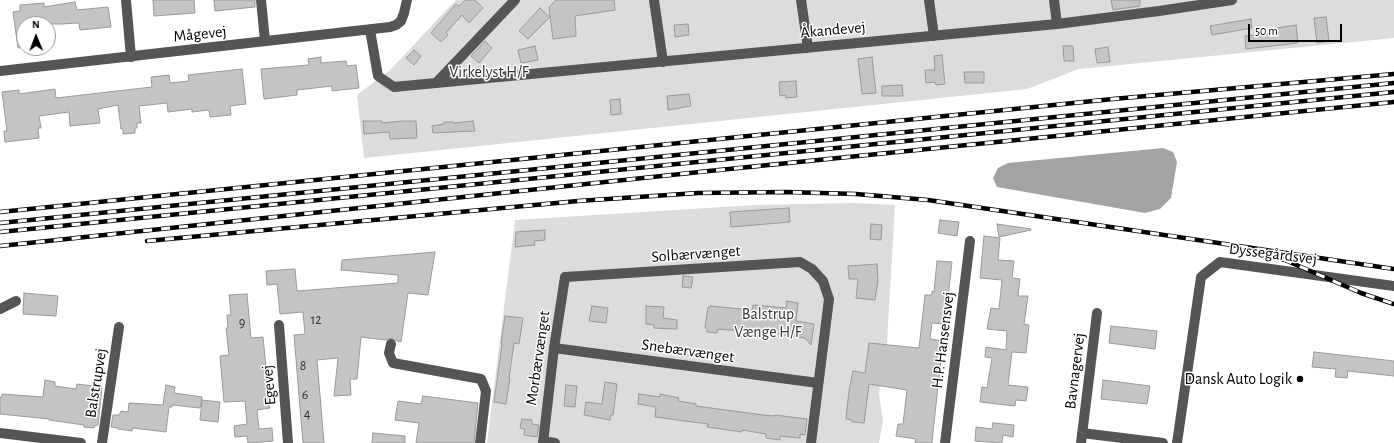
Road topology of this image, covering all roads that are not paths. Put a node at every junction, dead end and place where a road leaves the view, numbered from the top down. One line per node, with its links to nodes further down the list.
1 (126, 0): 15 (street)
2 (261, 0): 13 (street)
3 (407, 0): 11 (street, Mågevej)
4 (515, 0): 18 (street)
5 (654, 0): 16 (street)
6 (801, 0): 14 (street)
7 (929, 0): 12 (street)
8 (1054, 0): 10 (street)
9 (1232, 0): 10 (street, Åkandevej)
10 (1057, 24): 12 (street, Åkandevej)
11 (370, 30): 13 (street, Mågevej); 18 (street, Åkandevej)
12 (934, 36): 14 (street, Åkandevej)
13 (265, 41): 15 (street, Mågevej)
14 (808, 48): 16 (street, Åkandevej)
15 (131, 57): 17 (street, Mågevej)
16 (663, 62): 18 (street, Åkandevej)
17 (0, 70)
18 (436, 83)
19 (970, 241): 39 (street, H.P. Hansensvej)
20 (565, 278): 28 (street, Morbærvænget); 29 (street, Solbærvænget)
21 (1394, 286): 41 (street, Dyssegårdsvej)
22 (16, 301): 23 (street)
23 (0, 309)
24 (1098, 313): 31 (street, Bavnagervej)
25 (279, 325): 35 (street, Egevej)
26 (119, 327): 34 (street, Balstrupvej)
27 (390, 344): 36 (street)
28 (554, 348): 29 (street, Snebærvænget); 32 (street, Morbærvænget)
29 (818, 383): 38 (street)
30 (0, 433): 33 (street)
31 (1082, 438): 40 (street, Bavnagervej)
32 (543, 442): 37 (street)
33 (81, 443)
34 (102, 443)
35 (288, 443)
36 (480, 443)
37 (555, 443)
38 (811, 443)
39 (945, 443)
40 (1162, 443)
41 (1178, 443)

